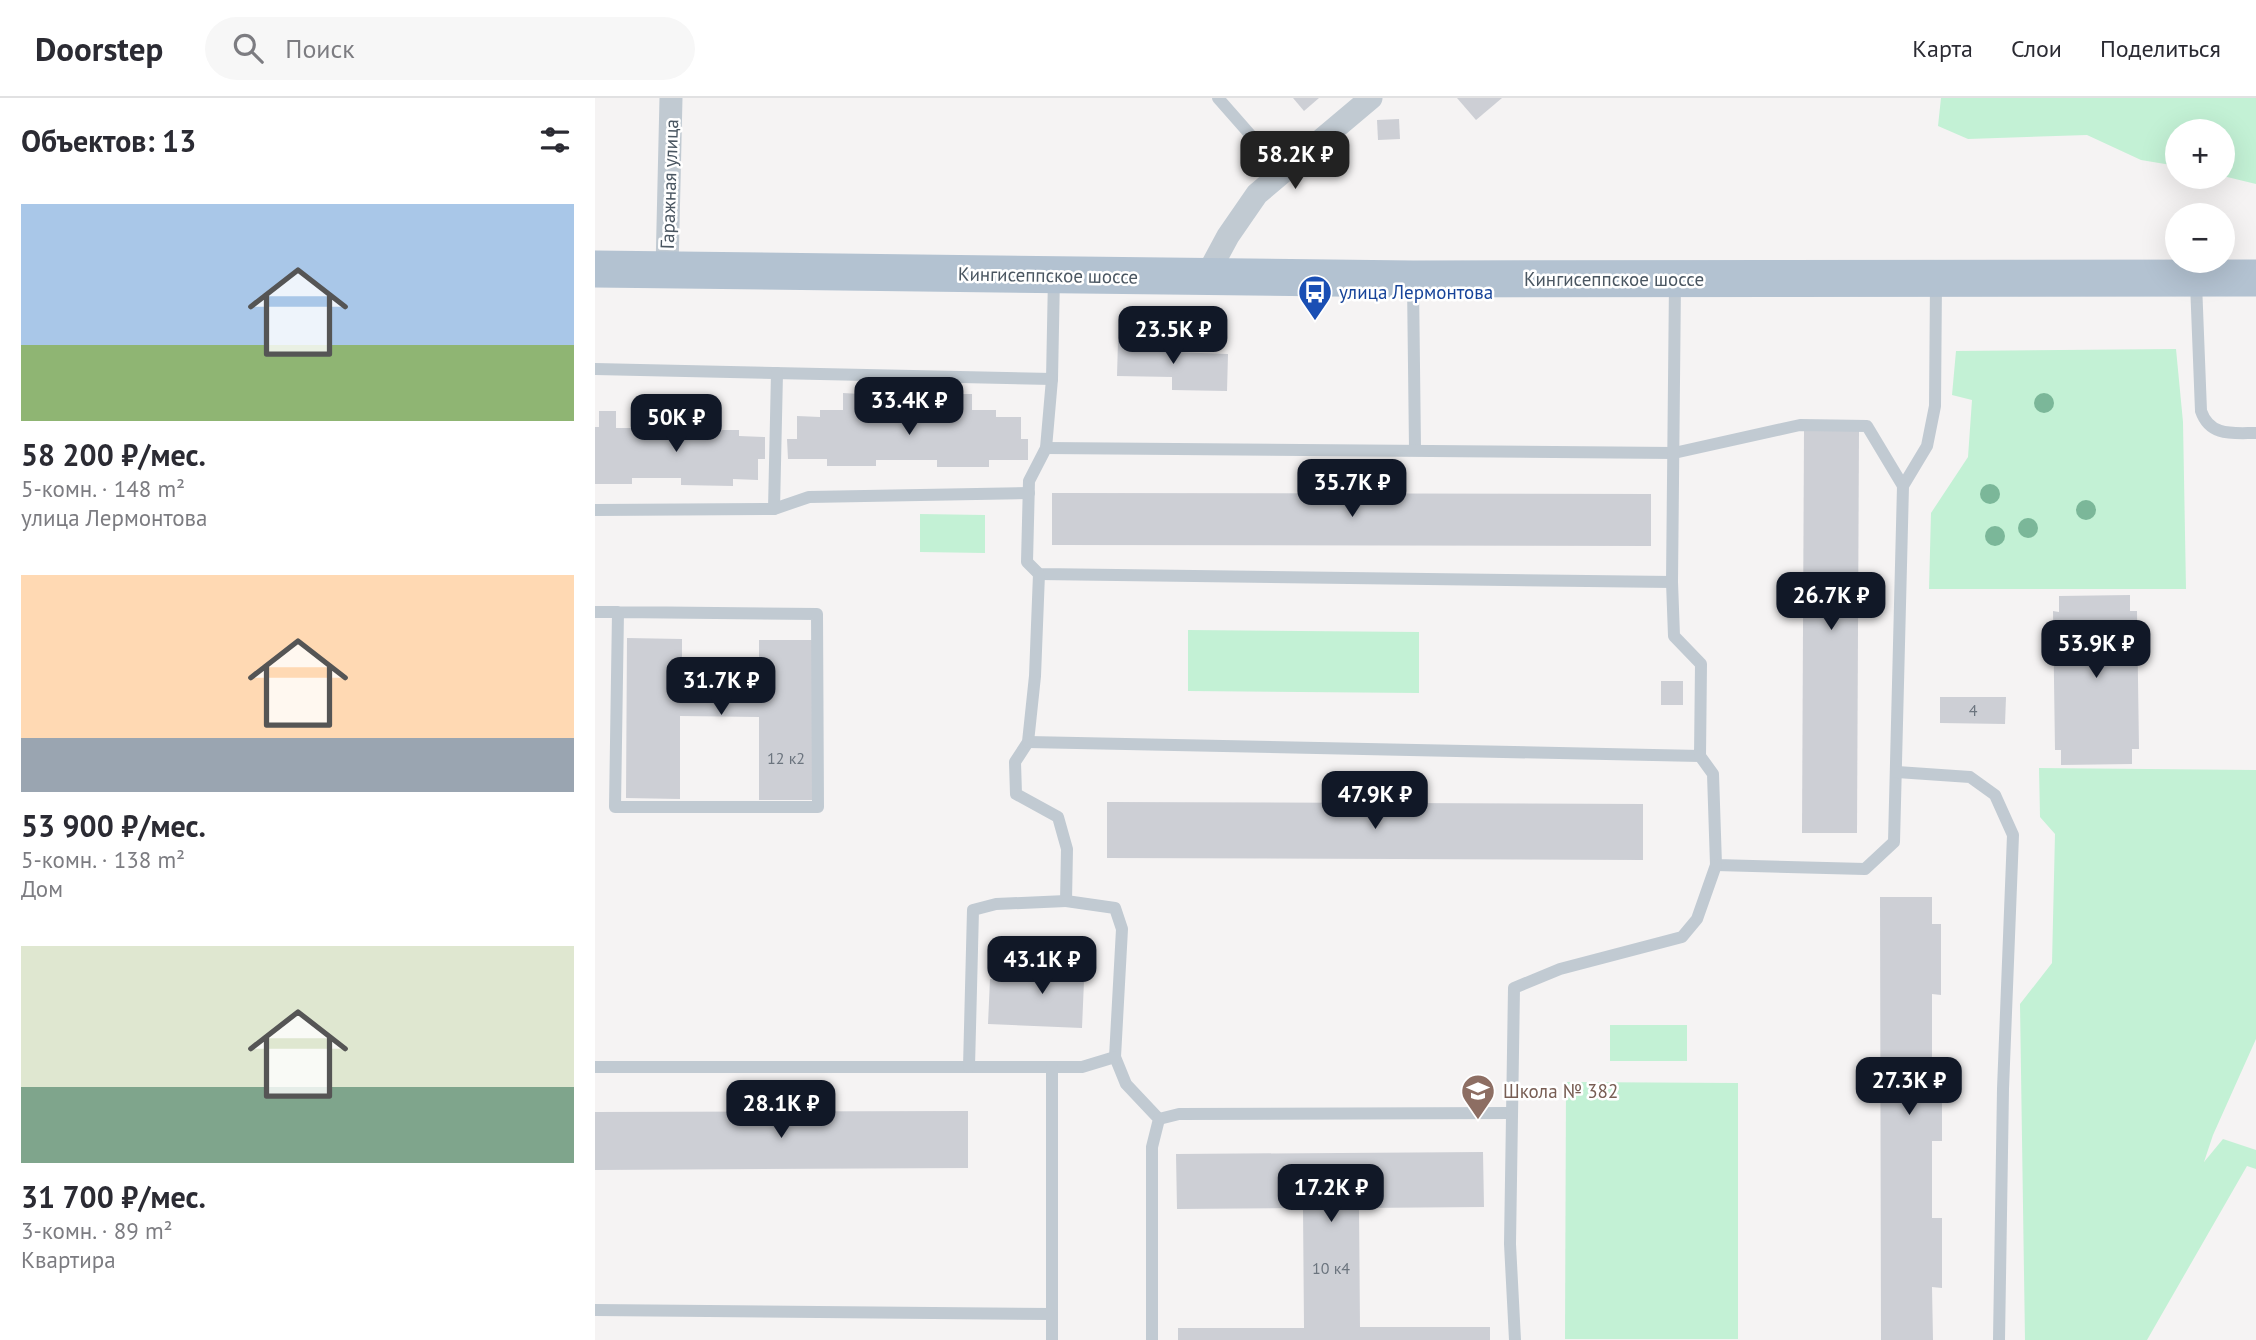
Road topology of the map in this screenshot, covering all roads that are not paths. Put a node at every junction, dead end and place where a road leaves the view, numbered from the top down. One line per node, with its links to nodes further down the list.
1 (671, 98): 6 (street, Гаражная улица)
2 (1218, 98): 4 (lane)
3 (1371, 98): 4 (street)
4 (1283, 172): 7 (street)
5 (595, 270): 6 (main road, Кингисеппское шоссе)
6 (667, 270): 8 (main road, Кингисеппское шоссе)
7 (1207, 275): 8 (main road, Кингисеппское шоссе); 10 (main road, Кингисеппское шоссе)
8 (1054, 276): 16 (lane)
9 (2256, 278): 12 (main road, Кингисеппское шоссе)
10 (1413, 279): 11 (main road, Кингисеппское шоссе); 19 (lane)
11 (1675, 279): 13 (main road, Кингисеппское шоссе); 20 (lane)
12 (2196, 279): 13 (main road, Кингисеппское шоссе); 17 (lane)
13 (1936, 280): 21 (lane)
14 (595, 369): 15 (lane)
15 (777, 373): 16 (lane); 23 (lane)
16 (1052, 379): 18 (lane)
17 (2256, 433)
18 (1046, 448): 19 (lane); 22 (lane)
19 (1415, 449): 20 (lane)
20 (1675, 453): 21 (lane); 26 (lane)
21 (1903, 486): 31 (lane)
22 (1028, 493): 23 (lane); 25 (lane)
23 (774, 509): 24 (lane)
24 (595, 510)
25 (1039, 574): 26 (lane); 29 (lane)
26 (1672, 582): 30 (lane)
27 (595, 612): 28 (lane)
28 (618, 612): 28 (lane)
29 (1028, 742): 30 (lane); 33 (lane)
30 (1700, 756): 32 (lane)
31 (1897, 772): 32 (lane); 45 (lane)
32 (1716, 865): 38 (lane)
33 (1066, 901): 34 (lane); 36 (lane)
34 (1115, 1057): 37 (lane); 39 (lane)
35 (595, 1067): 36 (lane)
36 (969, 1067): 37 (lane)
37 (1052, 1068): 41 (lane)
38 (1512, 1113): 39 (lane); 44 (lane)
39 (1159, 1119): 43 (lane)
40 (595, 1310): 41 (lane)
41 (1051, 1314): 42 (lane)
42 (1052, 1340)
43 (1152, 1340)
44 (1515, 1340)
45 (1999, 1340)

